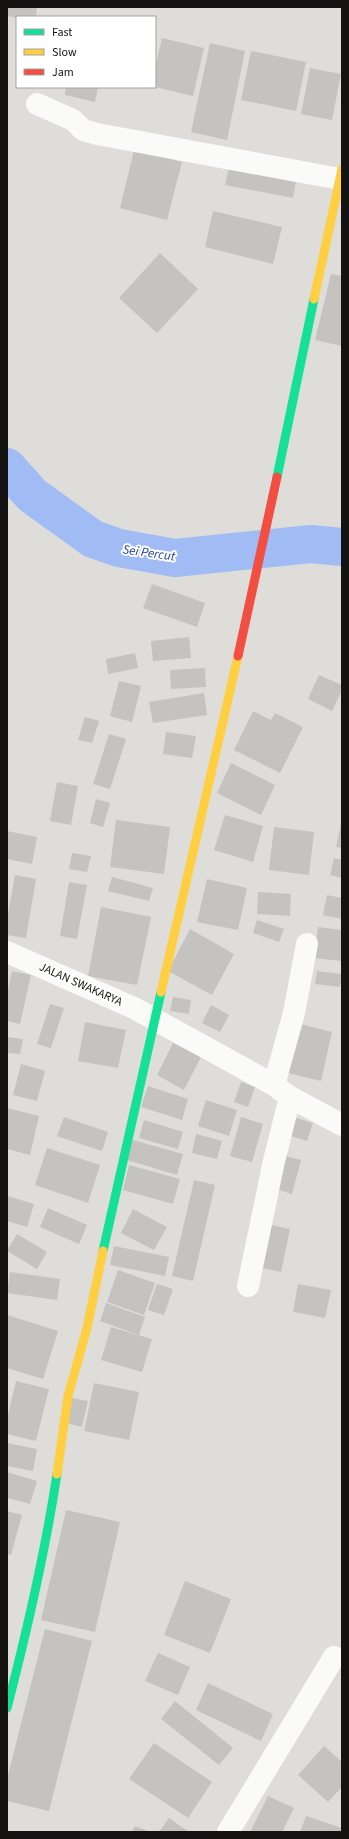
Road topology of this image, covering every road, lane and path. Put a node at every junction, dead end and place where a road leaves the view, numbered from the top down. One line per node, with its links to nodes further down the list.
1 (37, 104): 2 (street)
2 (341, 174): 3 (street)
3 (335, 227): 6 (street)
4 (307, 944): 7 (street)
5 (7, 952): 6 (street, JALAN SWAKARYA)
6 (155, 1020): 7 (street, JALAN SWAKARYA); 11 (street)
7 (282, 1091): 8 (street, JALAN SWAKARYA); 9 (street)
8 (342, 1124)
9 (248, 1286)
10 (334, 1657): 12 (street)
11 (7, 1708)
12 (228, 1832)

